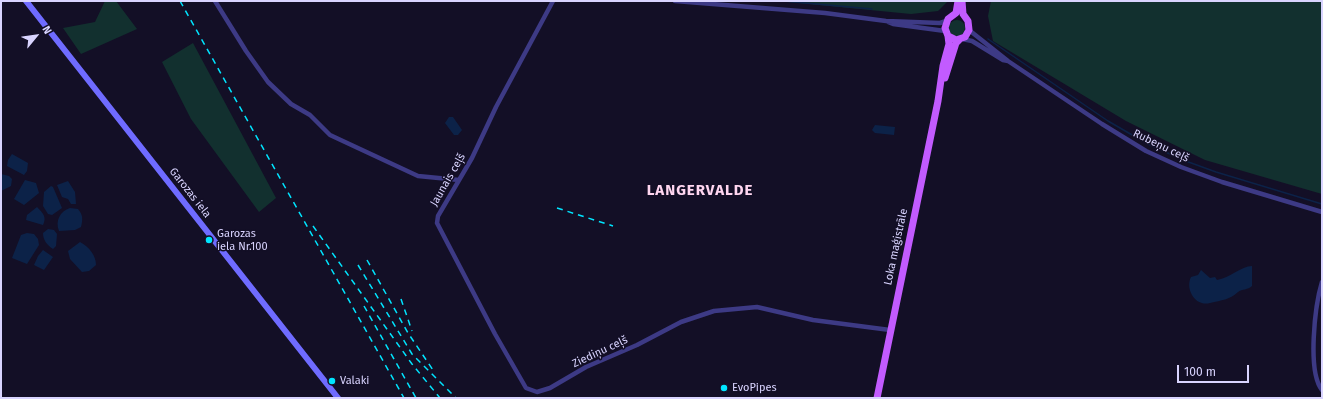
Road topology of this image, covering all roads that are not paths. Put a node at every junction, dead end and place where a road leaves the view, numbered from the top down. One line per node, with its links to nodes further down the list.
1 (26, 1): 22 (main road, Garozas iela)
2 (215, 1): 16 (street)
3 (553, 1): 16 (street, Jaunais ceļš)
4 (675, 1): 9 (street)
5 (958, 1): 7 (main road)
6 (962, 1): 8 (main road)
7 (953, 15): 8 (main road); 10 (main road)
8 (964, 17): 11 (main road)
9 (886, 21): 10 (street); 12 (street)
10 (946, 21): 12 (main road, Loka maģistrāle)
11 (969, 30): 13 (main road, Loka maģistrāle); 14 (street, Rubeņu ceļš)
12 (947, 34): 13 (main road); 15 (main road, Loka maģistrāle)
13 (961, 39): 14 (street, Rubeņu ceļš); 15 (main road, Loka maģistrāle)
14 (1008, 62): 17 (street, Rubeņu ceļš)
15 (938, 101): 19 (main road, Loka maģistrāle)
16 (459, 180): 20 (street, Jaunais ceļš)
17 (1322, 212)
18 (1322, 282): 21 (street)
19 (890, 330): 20 (street, Ziediņu ceļš); 23 (main road, Loka maģistrāle)
20 (526, 388)
21 (1322, 390)
22 (338, 398)
23 (877, 398)

